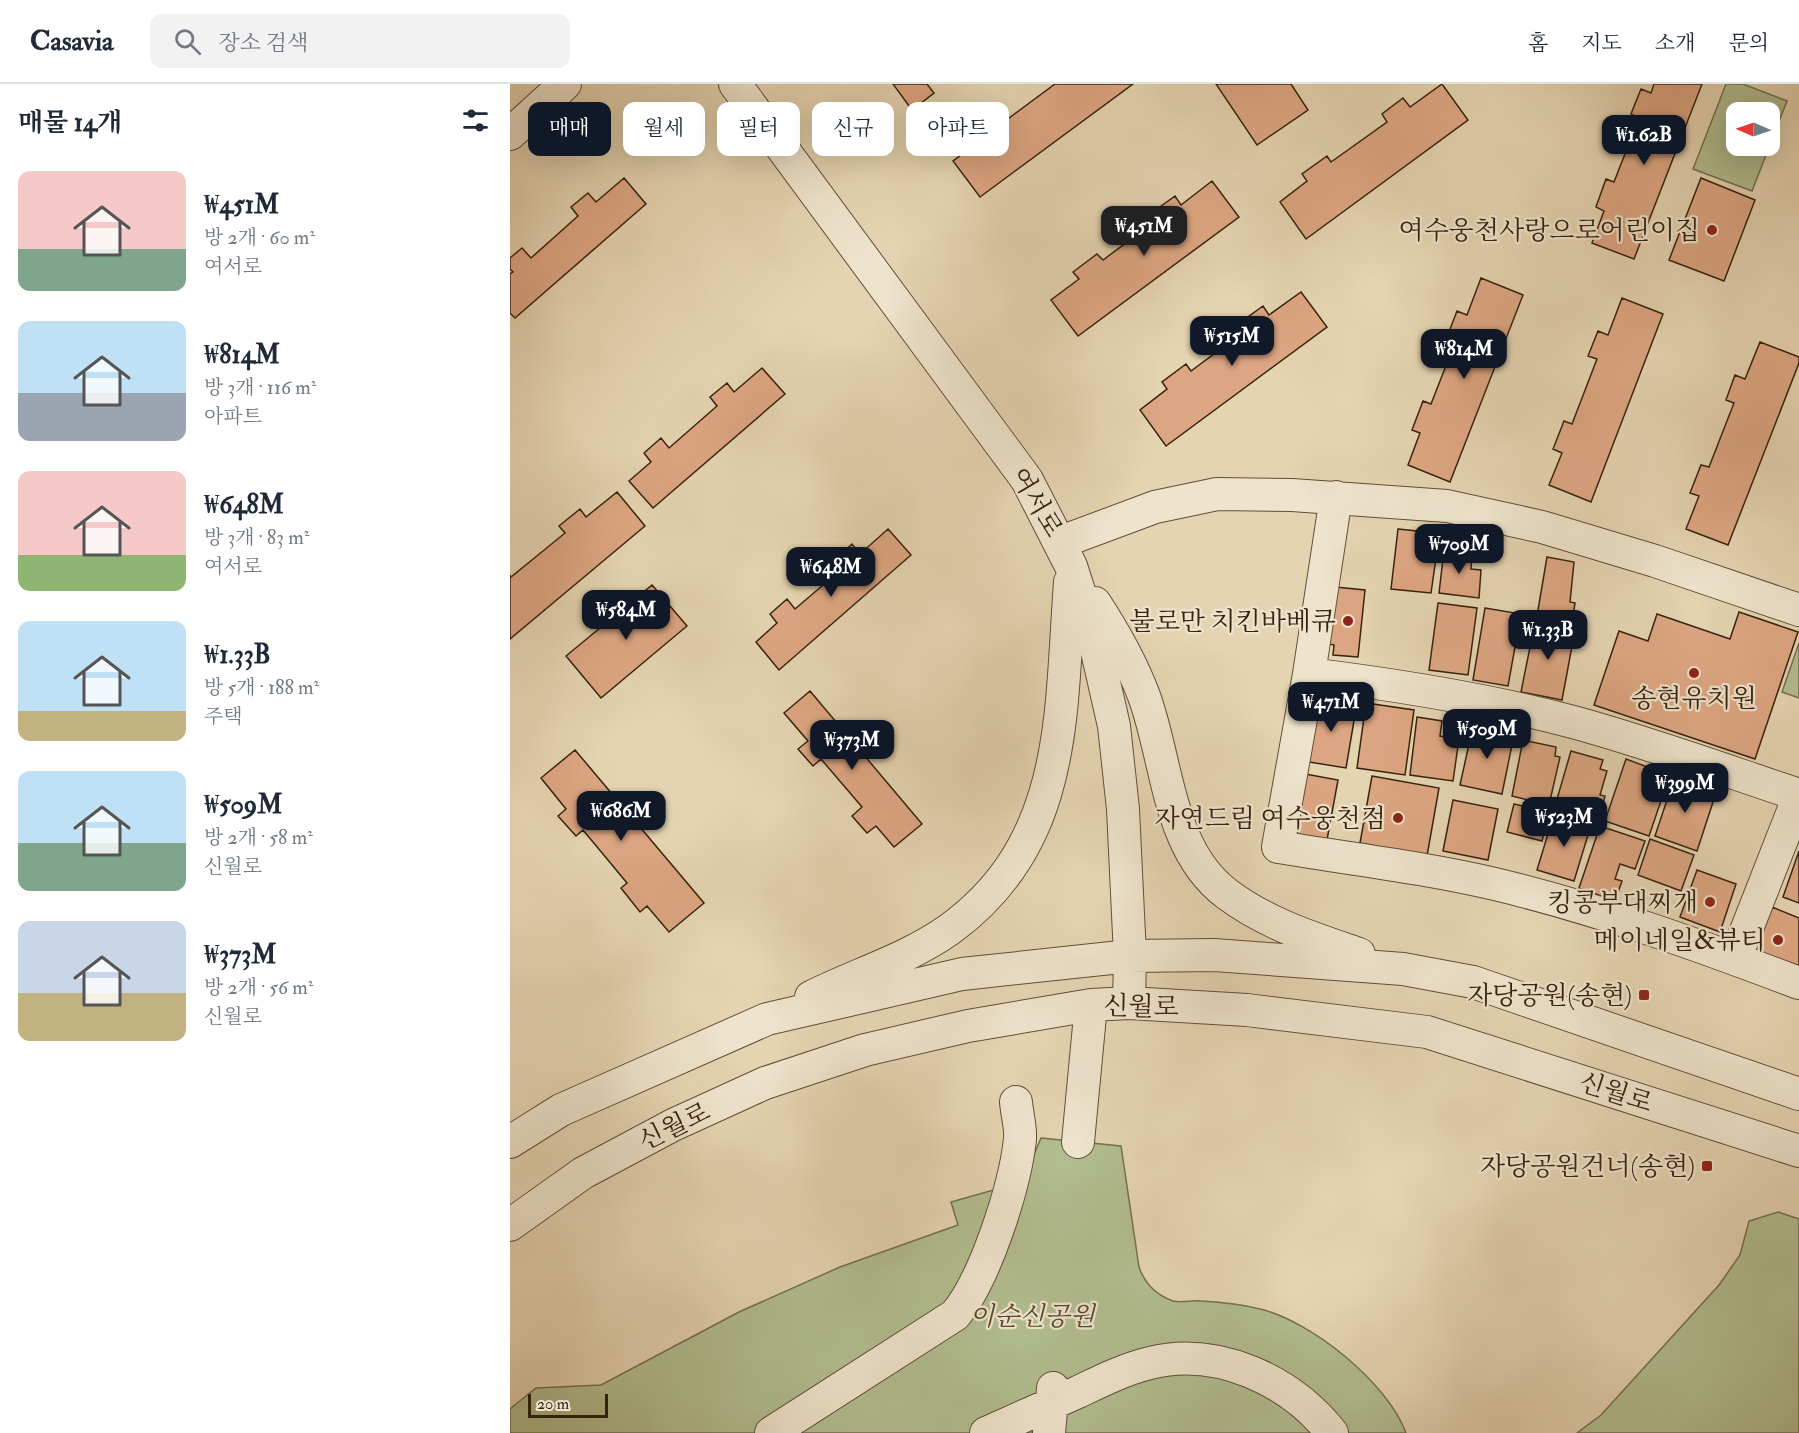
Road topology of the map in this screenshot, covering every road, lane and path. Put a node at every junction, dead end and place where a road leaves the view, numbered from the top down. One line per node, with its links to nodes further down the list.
1 (565, 84): 3 (street)
2 (735, 84): 5 (street, 여서로)
3 (510, 134)
4 (1336, 497): 5 (street); 6 (street); 7 (street)
5 (1066, 554): 9 (street, 여서로); 11 (street); 15 (street)
6 (1799, 610)
7 (1309, 674): 8 (street); 10 (street)
8 (1799, 795): 10 (street)
9 (1130, 956): 11 (street, 신월로); 13 (street, 여서로); 15 (street, 신월로)
10 (1735, 959): 12 (street)
11 (1402, 969): 16 (street, 신월로)
12 (1799, 983)
13 (1129, 1003): 14 (street, 신월로); 20 (street, 신월로)
14 (1091, 1005): 19 (street); 21 (street, 신월로)
15 (766, 1019): 18 (street, 신월로)
16 (1799, 1094)
17 (1016, 1102): 23 (street)
18 (510, 1142)
19 (1078, 1142)
20 (1799, 1151)
21 (510, 1225)
22 (1052, 1408): 24 (street); 25 (street)
23 (771, 1433)
24 (986, 1433)
25 (1332, 1433)

